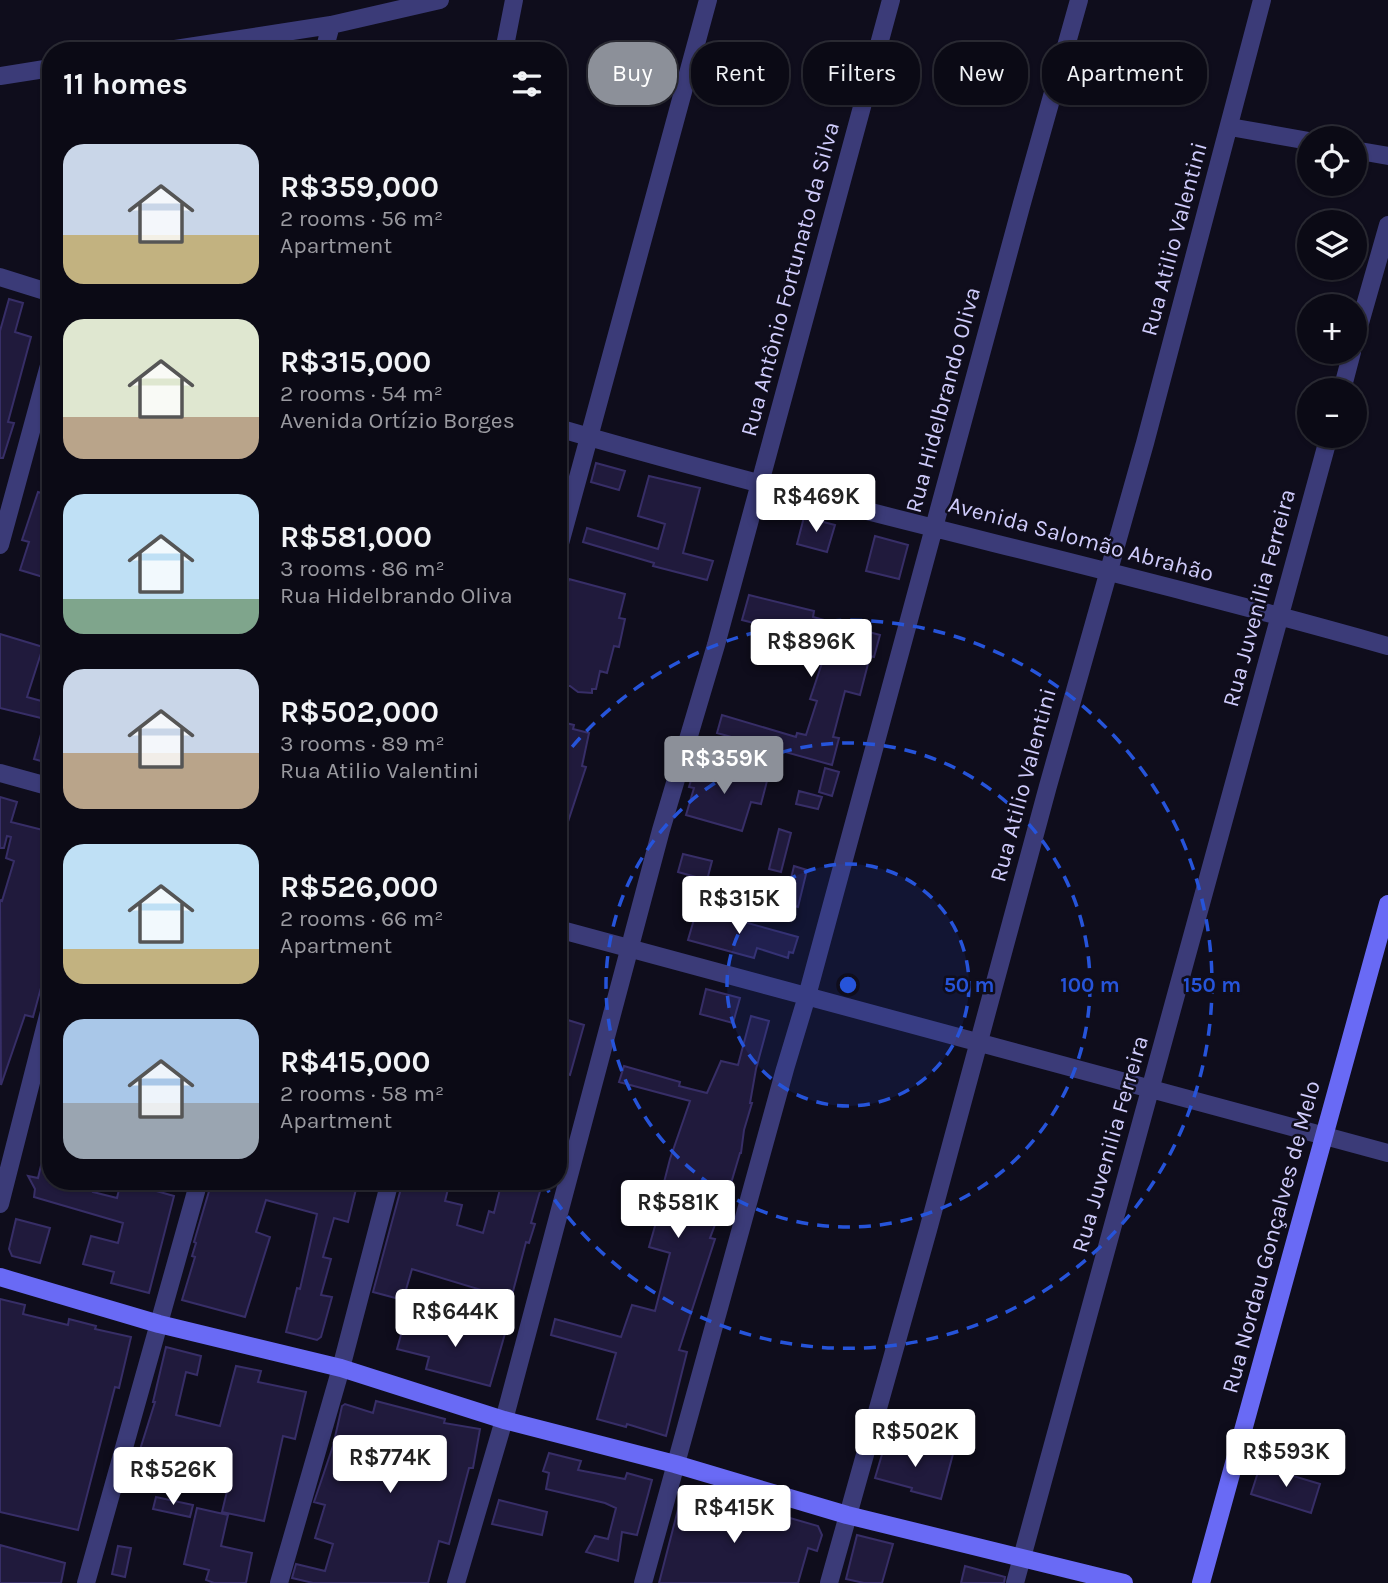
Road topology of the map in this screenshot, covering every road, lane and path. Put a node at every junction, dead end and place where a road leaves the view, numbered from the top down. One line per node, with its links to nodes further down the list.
1 (440, 0): 7 (street)
2 (708, 0): 23 (street)
3 (891, 0): 25 (street, Rua Antônio Fortunato da Silva)
4 (1079, 0): 27 (street, Rua Hidelbrando Oliva)
5 (1262, 0): 13 (street, Rua Atilio Valentini)
6 (510, 5): 10 (street)
7 (331, 25): 8 (street); 9 (street)
8 (220, 42)
9 (326, 42)
10 (505, 42)
11 (42, 69): 12 (street)
12 (0, 76)
13 (1230, 127): 14 (street); 29 (street, Rua Atilio Valentini)
14 (1297, 139)
15 (1367, 152): 16 (street)
16 (1388, 156)
17 (1388, 225): 20 (street)
18 (0, 277): 19 (street)
19 (42, 290)
20 (1367, 298)
21 (42, 391): 28 (street)
22 (567, 431): 23 (street, Avenida Salomão Abrahão)
23 (589, 437): 25 (street, Avenida Salomão Abrahão); 26 (street)
24 (1326, 448): 30 (street, Rua Juvenilia Ferreira)
25 (761, 483): 27 (street, Avenida Salomão Abrahão); 36 (street, Rua Antônio Fortunato da Silva)
26 (567, 518)
27 (935, 526): 29 (street, Avenida Salomão Abrahão); 37 (street, Rua Hidelbrando Oliva)
28 (0, 545)
29 (1108, 573): 30 (street, Avenida Salomão Abrahão); 39 (street, Rua Atilio Valentini)
30 (1280, 615): 31 (street, Avenida Salomão Abrahão); 40 (street, Rua Juvenilia Ferreira)
31 (1388, 646)
32 (0, 773): 33 (street)
33 (42, 785)
34 (1388, 904): 41 (street, Rua Nordau Gonçalves de Melo)
35 (567, 932): 36 (street)
36 (631, 950): 37 (street); 43 (street, Rua Antônio Fortunato da Silva)
37 (807, 996): 39 (street); 52 (street, Rua Hidelbrando Oliva)
38 (42, 1039): 47 (street)
39 (979, 1042): 40 (street); 53 (street, Rua Atilio Valentini)
40 (1151, 1090): 41 (street); 54 (street, Rua Juvenilia Ferreira)
41 (1324, 1135): 42 (street); 62 (street, Rua Nordau Gonçalves de Melo)
42 (1388, 1153)
43 (567, 1187)
44 (196, 1190): 49 (street)
45 (388, 1190): 50 (street)
46 (566, 1190): 51 (street, Rua Antônio Fortunato da Silva)
47 (0, 1204)
48 (0, 1278): 49 (street)
49 (159, 1324): 50 (street); 55 (street)
50 (341, 1367): 51 (street); 56 (street)
51 (504, 1420): 52 (street); 57 (street, Rua Antônio Fortunato da Silva)
52 (675, 1464): 53 (street); 58 (street, Rua Hidelbrando Oliva)
53 (847, 1515): 54 (street); 59 (street, Rua Atilio Valentini)
54 (1022, 1558): 60 (street, Rua Juvenilia Ferreira); 61 (street)
55 (86, 1583)
56 (279, 1583)
57 (456, 1583)
58 (643, 1583)
59 (829, 1583)
60 (1015, 1583)
61 (1124, 1583)
62 (1201, 1583)

